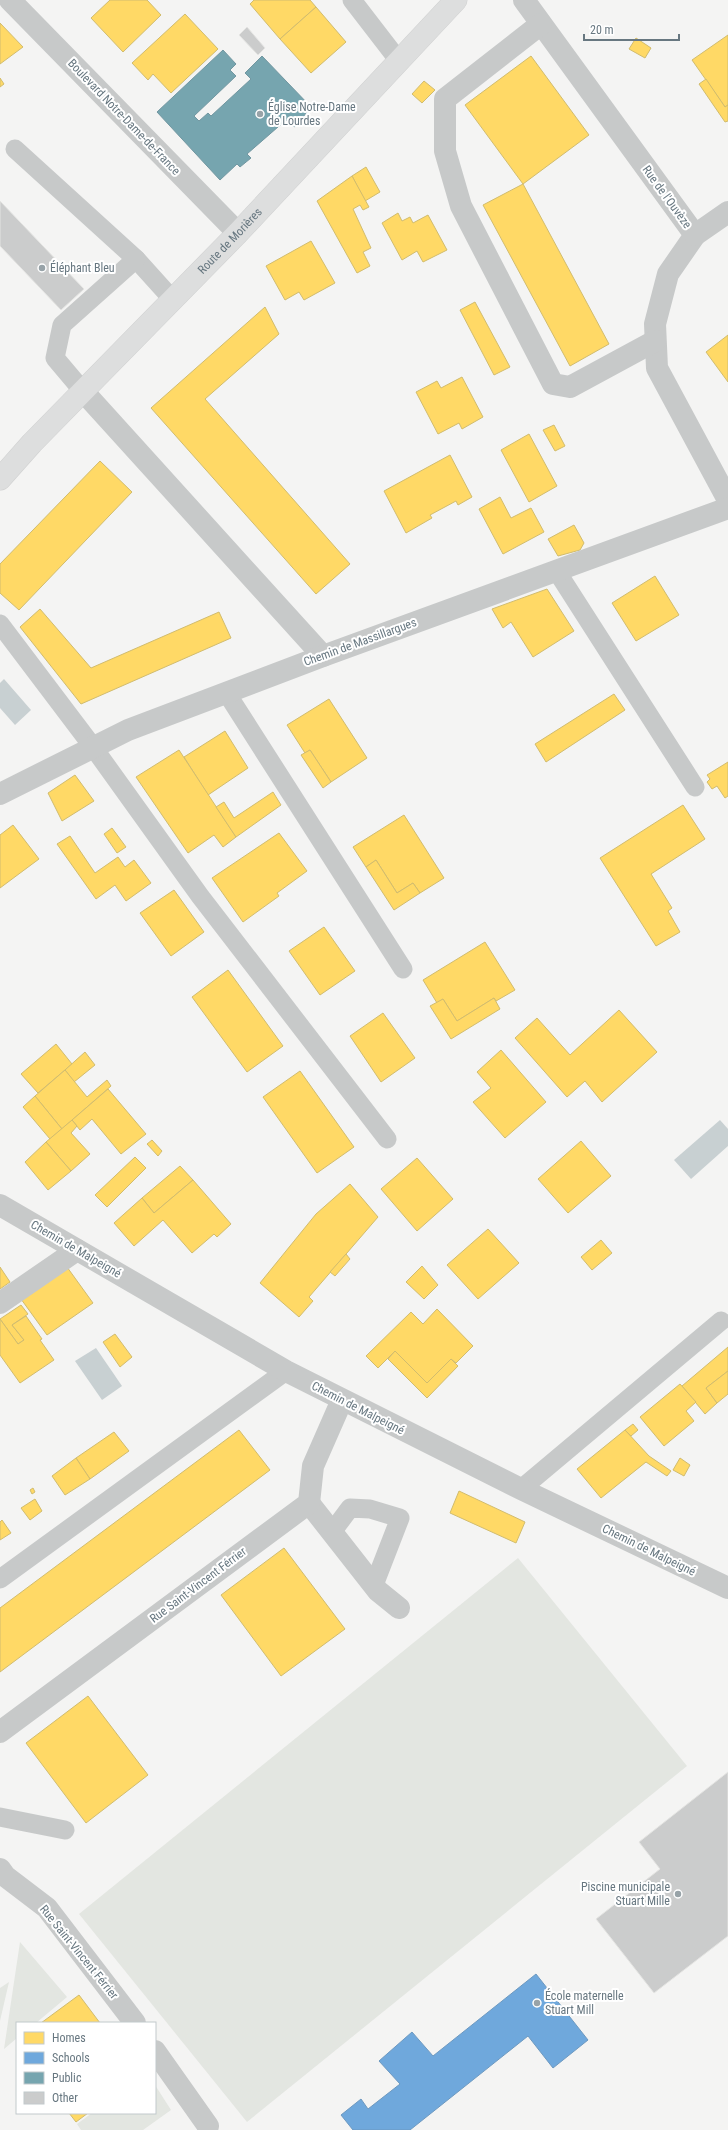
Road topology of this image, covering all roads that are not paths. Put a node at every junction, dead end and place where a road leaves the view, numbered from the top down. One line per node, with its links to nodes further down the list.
1 (10, 0): 9 (street, Boulevard Notre-Dame-de-France)
2 (352, 0): 6 (lane)
3 (456, 0): 6 (main road, Route de Morières)
4 (524, 0): 5 (street, Rue de l'Ouvèze)
5 (541, 24): 10 (street, Rue de l'Ouvèze); 13 (street)
6 (399, 61): 9 (main road, Route de Morières)
7 (15, 149): 11 (lane)
8 (728, 212): 10 (street)
9 (238, 233): 12 (main road, Route de Morières)
10 (695, 235): 13 (street, Rue de l'Ouvèze)
11 (136, 259): 12 (lane); 14 (lane)
12 (173, 300): 14 (main road, Route de Morières)
13 (656, 342): 16 (street, Rue de l'Ouvèze)
14 (82, 390): 15 (main road, Route de Morières); 20 (street)
15 (0, 479)
16 (728, 500)
17 (728, 508): 18 (street, Chemin de Massillargues)
18 (556, 570): 20 (street, Chemin de Massillargues); 23 (lane)
19 (0, 624): 22 (lane)
20 (323, 656): 21 (street, Chemin de Massillargues)
21 (226, 692): 22 (street, Chemin de Massillargues); 25 (lane)
22 (93, 747): 24 (street, Chemin de Massillargues); 26 (lane)
23 (695, 786)
24 (0, 794)
25 (403, 969)
26 (387, 1139)
27 (0, 1205): 28 (street, Chemin de Malpeigné)
28 (77, 1250): 29 (street); 31 (street, Chemin de Malpeigné)
29 (0, 1303)
30 (721, 1321): 33 (lane)
31 (286, 1371): 32 (street, Chemin de Malpeigné); 36 (lane)
32 (342, 1400): 33 (street, Chemin de Malpeigné); 34 (street)
33 (521, 1489): 38 (street, Chemin de Malpeigné)
34 (309, 1503): 35 (street); 40 (street, Rue Saint-Vincent Férrier)
35 (332, 1532): 37 (street); 37 (lane)
36 (0, 1579)
37 (374, 1585): 39 (street)
38 (728, 1588)
39 (399, 1608)
40 (0, 1732)
41 (0, 1817): 42 (lane)
42 (66, 1830)
43 (0, 1869): 44 (street, Rue Saint-Vincent Férrier)
44 (134, 2022)
45 (156, 2053): 46 (street)
46 (206, 2128)

